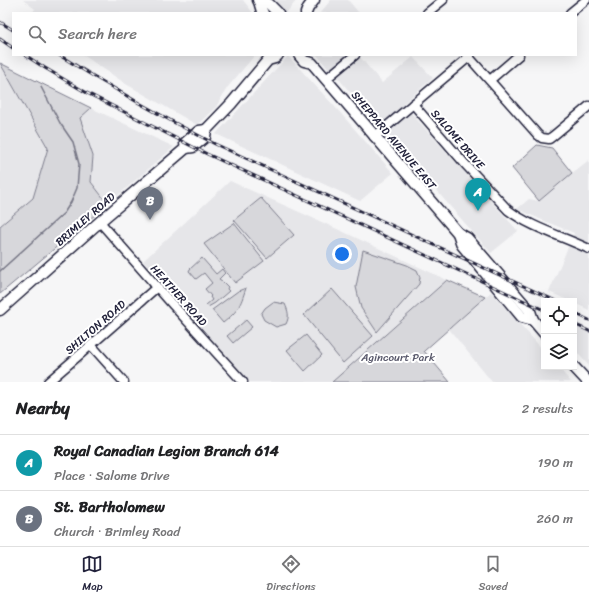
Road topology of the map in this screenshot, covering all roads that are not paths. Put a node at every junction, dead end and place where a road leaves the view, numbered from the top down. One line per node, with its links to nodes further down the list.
1 (443, 0): 8 (street)
2 (586, 0): 9 (street)
3 (259, 1): 5 (main road); 6 (main road)
4 (309, 7): 7 (main road)
5 (262, 12)
6 (277, 12)
7 (300, 12)
8 (430, 12)
9 (571, 12)
10 (300, 56): 15 (main road, SHEPPARD AVENUE EAST)
11 (354, 56): 16 (street)
12 (468, 56): 17 (street); 18 (street)
13 (518, 56): 17 (street)
14 (268, 58): 21 (main road, BRIMLEY ROAD)
15 (312, 59): 16 (main road, SHEPPARD AVENUE EAST)
16 (326, 79): 20 (main road, SHEPPARD AVENUE EAST)
17 (490, 80): 19 (street)
18 (413, 104): 20 (street); 22 (street, SALOME DRIVE)
19 (589, 106)
20 (374, 137): 25 (main road, SHEPPARD AVENUE EAST)
21 (100, 222): 23 (street, HEATHER ROAD); 24 (main road, BRIMLEY ROAD)
22 (589, 249)
23 (157, 287): 26 (street, SHILTON ROAD); 30 (street, HEATHER ROAD)
24 (0, 310)
25 (541, 329)
26 (91, 345): 28 (street, SHILTON ROAD); 29 (street)
27 (577, 370): 31 (main road)
28 (48, 382)
29 (124, 382)
30 (243, 382)
31 (588, 382)

